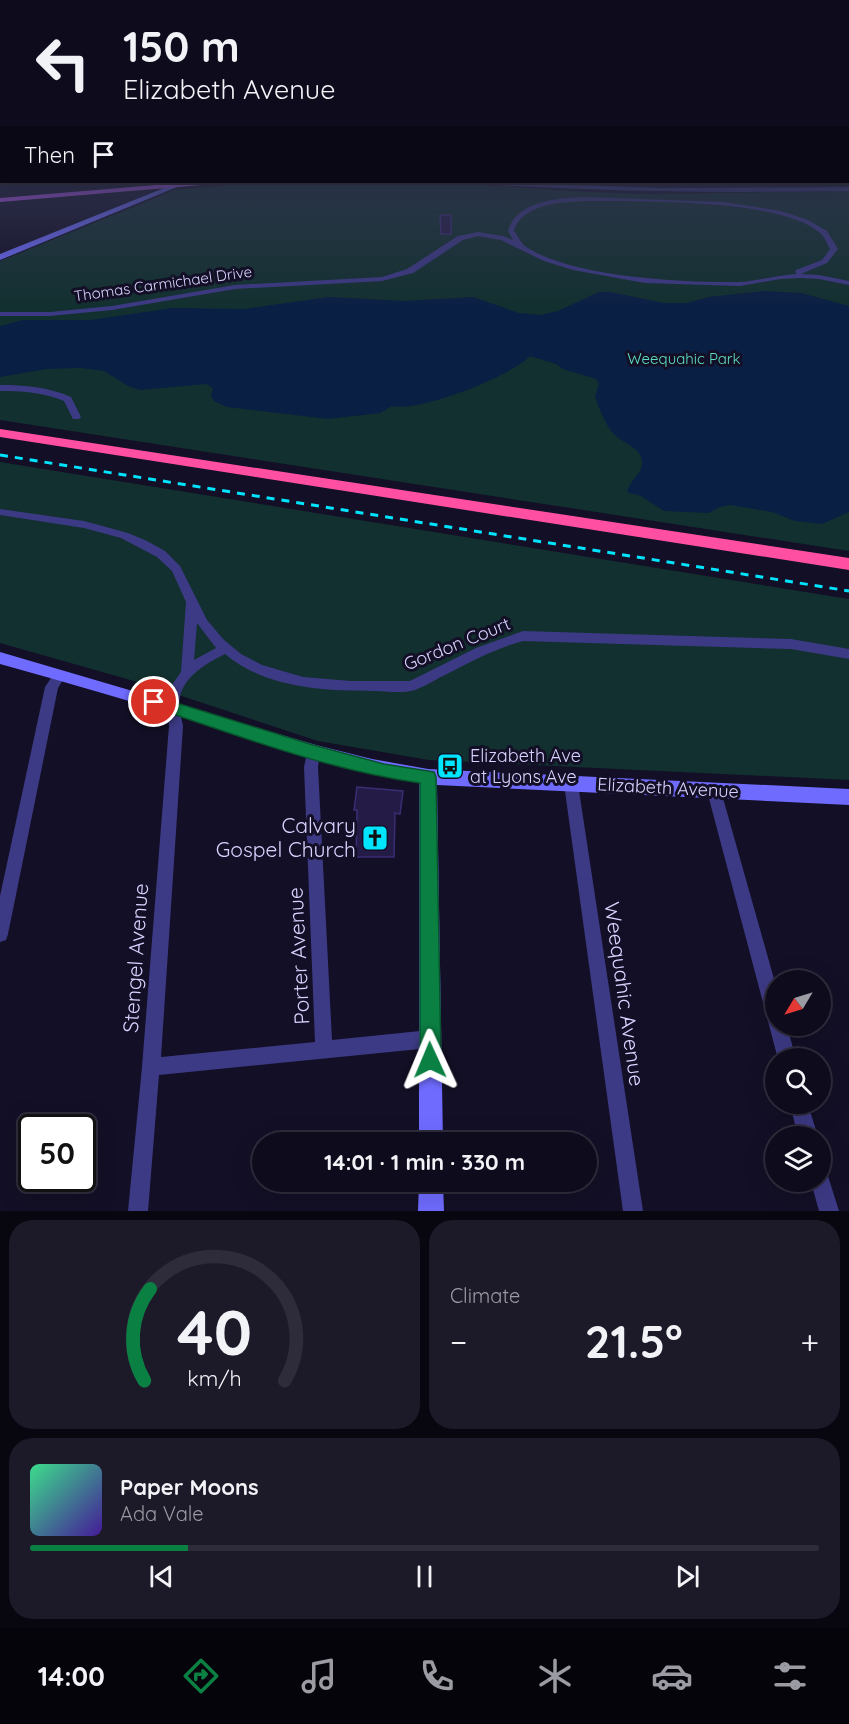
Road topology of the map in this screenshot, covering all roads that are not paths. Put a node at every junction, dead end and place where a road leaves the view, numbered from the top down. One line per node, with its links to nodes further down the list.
1 (141, 199): 3 (main road)
2 (520, 245): 4 (street); 5 (street, Thomas Carmichael Drive); 8 (street, Thomas Carmichael Drive)
3 (0, 257)
4 (815, 268): 5 (street); 6 (street)
5 (780, 277): 6 (street, Thomas Carmichael Drive)
6 (826, 278): 7 (street, Thomas Carmichael Drive)
7 (849, 283)
8 (0, 314)
9 (0, 388): 10 (street)
10 (76, 417)
11 (0, 426): 14 (highway)
12 (0, 433): 15 (highway)
13 (0, 513): 16 (street, Gordon Court)
14 (849, 556)
15 (849, 564)
16 (192, 602): 17 (street, Gordon Court); 20 (street)
17 (225, 649): 18 (street, Gordon Court); 20 (street)
18 (849, 654)
19 (0, 658): 21 (main road, Elizabeth Avenue)
20 (187, 674): 22 (street)
21 (60, 675): 22 (main road, Elizabeth Avenue); 28 (street)
22 (174, 708): 23 (main road, Elizabeth Avenue); 32 (street, Stengel Avenue)
23 (313, 752): 24 (main road, Elizabeth Avenue); 31 (street, Porter Avenue)
24 (428, 777): 25 (main road, Elizabeth Avenue); 30 (main road)
25 (571, 784): 26 (main road, Elizabeth Avenue); 38 (street, Weequahic Avenue)
26 (714, 791): 27 (main road, Elizabeth Avenue); 29 (street)
27 (849, 796)
28 (0, 934)
29 (765, 978)
30 (430, 1039): 31 (street); 33 (main road)
31 (324, 1050): 32 (street)
32 (151, 1067): 36 (street, Stengel Avenue)
33 (431, 1132)
34 (431, 1192): 37 (main road)
35 (823, 1192): 39 (street)
36 (138, 1211)
37 (431, 1211)
38 (633, 1211)
39 (829, 1211)

